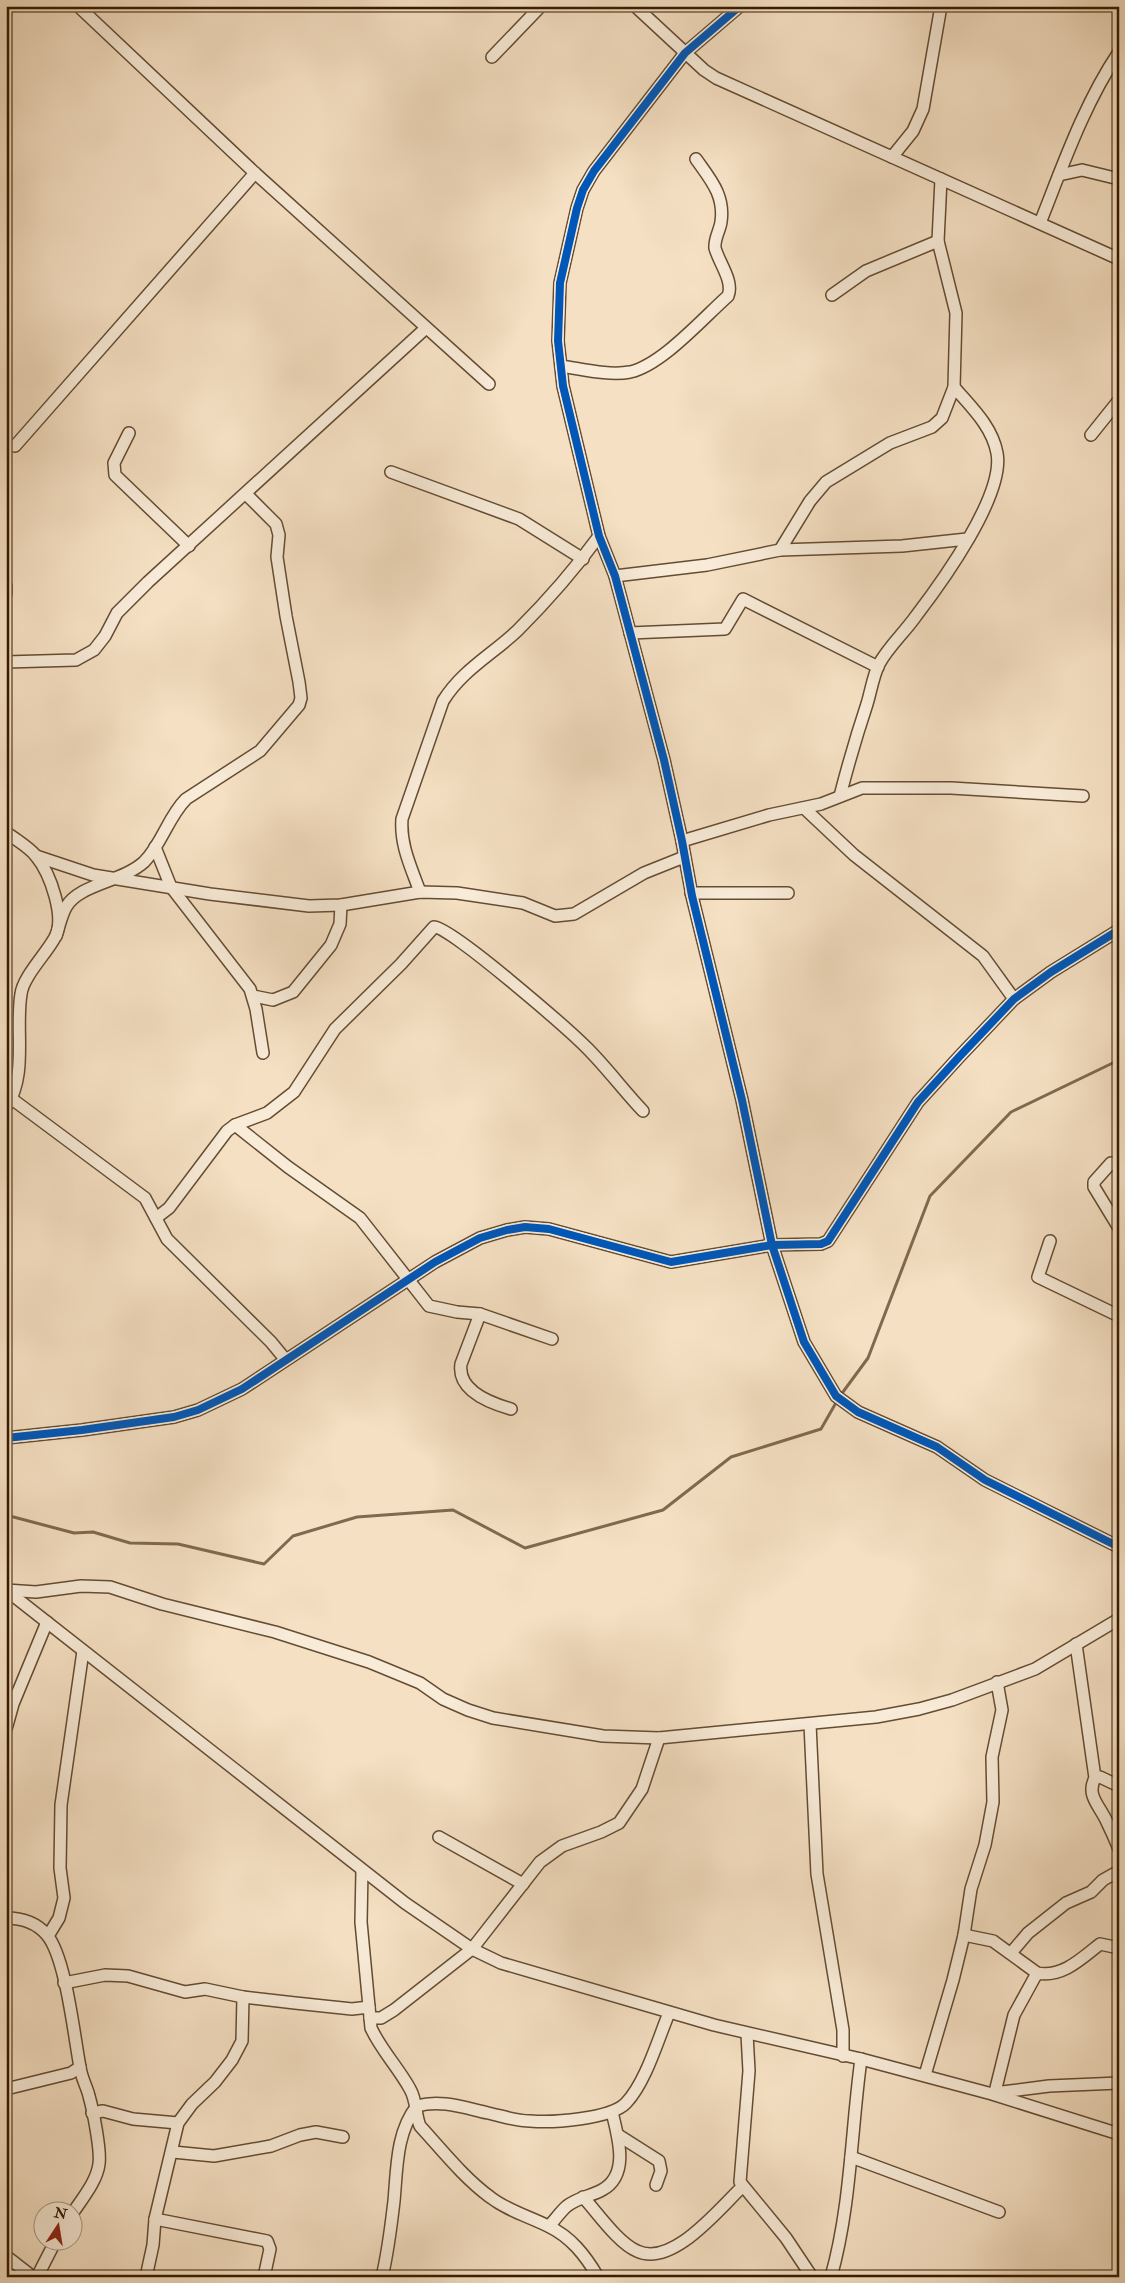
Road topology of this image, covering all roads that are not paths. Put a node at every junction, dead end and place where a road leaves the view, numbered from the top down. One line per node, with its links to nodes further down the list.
1 (78, 6): 11 (street)
2 (541, 6): 8 (street)
3 (635, 6): 7 (street)
4 (740, 6): 7 (street)
5 (941, 6): 9 (street)
6 (1119, 52): 12 (street)
7 (685, 53): 9 (street); 20 (street)
8 (492, 57)
9 (892, 157): 13 (street)
10 (696, 159): 20 (street)
11 (255, 173): 19 (street); 26 (street)
12 (1059, 175): 14 (street); 15 (street)
13 (941, 179): 15 (street); 16 (street)
14 (1119, 179)
15 (1040, 223): 17 (street)
16 (938, 241): 18 (street); 22 (street)
17 (1119, 258)
18 (832, 296)
19 (426, 328): 21 (street); 28 (street)
20 (561, 366): 29 (street)
21 (488, 384)
22 (954, 387): 30 (street); 32 (street)
23 (1119, 400): 25 (street)
24 (129, 433): 31 (street)
25 (1091, 435)
26 (15, 446)
27 (391, 472): 33 (street)
28 (246, 494): 31 (street); 45 (street)
29 (599, 536): 33 (street); 34 (street)
30 (967, 539): 32 (street); 39 (street)
31 (190, 546): 38 (street)
32 (780, 550): 34 (street)
33 (583, 559): 50 (street)
34 (615, 576): 37 (street)
35 (6, 586): 36 (street)
36 (6, 593)
37 (630, 634): 39 (street); 44 (street)
38 (6, 662)
39 (878, 666): 40 (street)
40 (840, 796): 41 (street); 42 (street)
41 (1083, 796)
42 (804, 808): 44 (street); 57 (street)
43 (6, 832): 46 (street)
44 (682, 841): 47 (street)
45 (155, 847): 48 (street); 49 (street)
46 (36, 856): 48 (street); 55 (street)
47 (684, 857): 50 (street); 51 (street)
48 (119, 879): 49 (street); 55 (street)
49 (171, 887): 53 (street); 56 (street)
50 (420, 892): 53 (street)
51 (691, 892): 52 (street); 66 (street)
52 (788, 893)
53 (341, 905): 56 (street)
54 (1119, 930): 57 (street)
55 (56, 936): 59 (street)
56 (253, 996): 58 (street)
57 (1014, 998): 66 (street)
58 (263, 1053)
59 (8, 1101): 63 (street)
60 (643, 1111): 61 (street)
61 (235, 1125): 63 (street); 67 (street)
62 (1119, 1166): 64 (street)
63 (156, 1218): 71 (street)
64 (1119, 1228)
65 (1050, 1241): 69 (street)
66 (772, 1244): 67 (street); 74 (street)
67 (409, 1279): 68 (street); 71 (street)
68 (480, 1314): 70 (street); 72 (street)
69 (1119, 1316)
70 (552, 1339)
71 (285, 1359): 73 (street)
72 (511, 1410)
73 (6, 1438)
74 (1119, 1547)
75 (1119, 1619): 77 (street)
76 (47, 1622): 78 (street); 81 (street); 82 (street)
77 (1076, 1644): 79 (street); 83 (street)
78 (83, 1651): 87 (street); 92 (street)
79 (997, 1682): 80 (street); 91 (street)
80 (810, 1724): 82 (street); 103 (street)
81 (6, 1729)
82 (659, 1738): 89 (street)
83 (1095, 1778): 84 (street); 86 (street)
84 (1119, 1786)
85 (439, 1837): 89 (street)
86 (1119, 1849)
87 (362, 1870): 94 (street); 101 (street)
88 (1119, 1870): 95 (street)
89 (523, 1884): 94 (street)
90 (6, 1918): 92 (street)
91 (964, 1935): 95 (street); 106 (street)
92 (48, 1936): 97 (street)
93 (1119, 1948): 96 (street)
94 (472, 1949): 100 (street); 101 (street)
95 (1011, 1953): 96 (street)
96 (1037, 1972): 109 (street)
97 (64, 1983): 98 (street); 105 (street)
98 (243, 1997): 99 (street); 113 (street)
99 (352, 2010): 101 (street); 101 (street)
100 (669, 2013): 102 (street); 111 (street)
101 (370, 2018): 110 (street)
102 (747, 2034): 103 (street); 120 (street)
103 (843, 2056): 104 (street)
104 (862, 2060): 106 (street); 118 (street)
105 (80, 2067): 108 (street); 112 (street)
106 (925, 2075): 109 (street)
107 (1119, 2083): 109 (street)
108 (6, 2089)
109 (994, 2093): 114 (street)
110 (417, 2106): 111 (street); 125 (street); 132 (street)
111 (612, 2112): 115 (street)
112 (92, 2113): 113 (street); 122 (street)
113 (178, 2123): 117 (street)
114 (1119, 2134)
115 (618, 2135): 119 (street); 121 (street)
116 (343, 2137): 117 (street)
117 (172, 2152): 124 (street)
118 (851, 2157): 123 (street); 135 (street)
119 (656, 2185)
120 (742, 2188): 121 (street); 134 (street)
121 (583, 2197): 125 (street)
122 (81, 2200)
123 (999, 2212)
124 (155, 2218): 130 (street); 131 (street)
125 (549, 2226): 133 (street)
126 (51, 2250): 129 (street)
127 (6, 2256): 128 (street)
128 (25, 2274)
129 (37, 2277)
130 (146, 2277)
131 (264, 2277)
132 (382, 2277)
133 (598, 2277)
134 (812, 2277)
135 (831, 2277)

